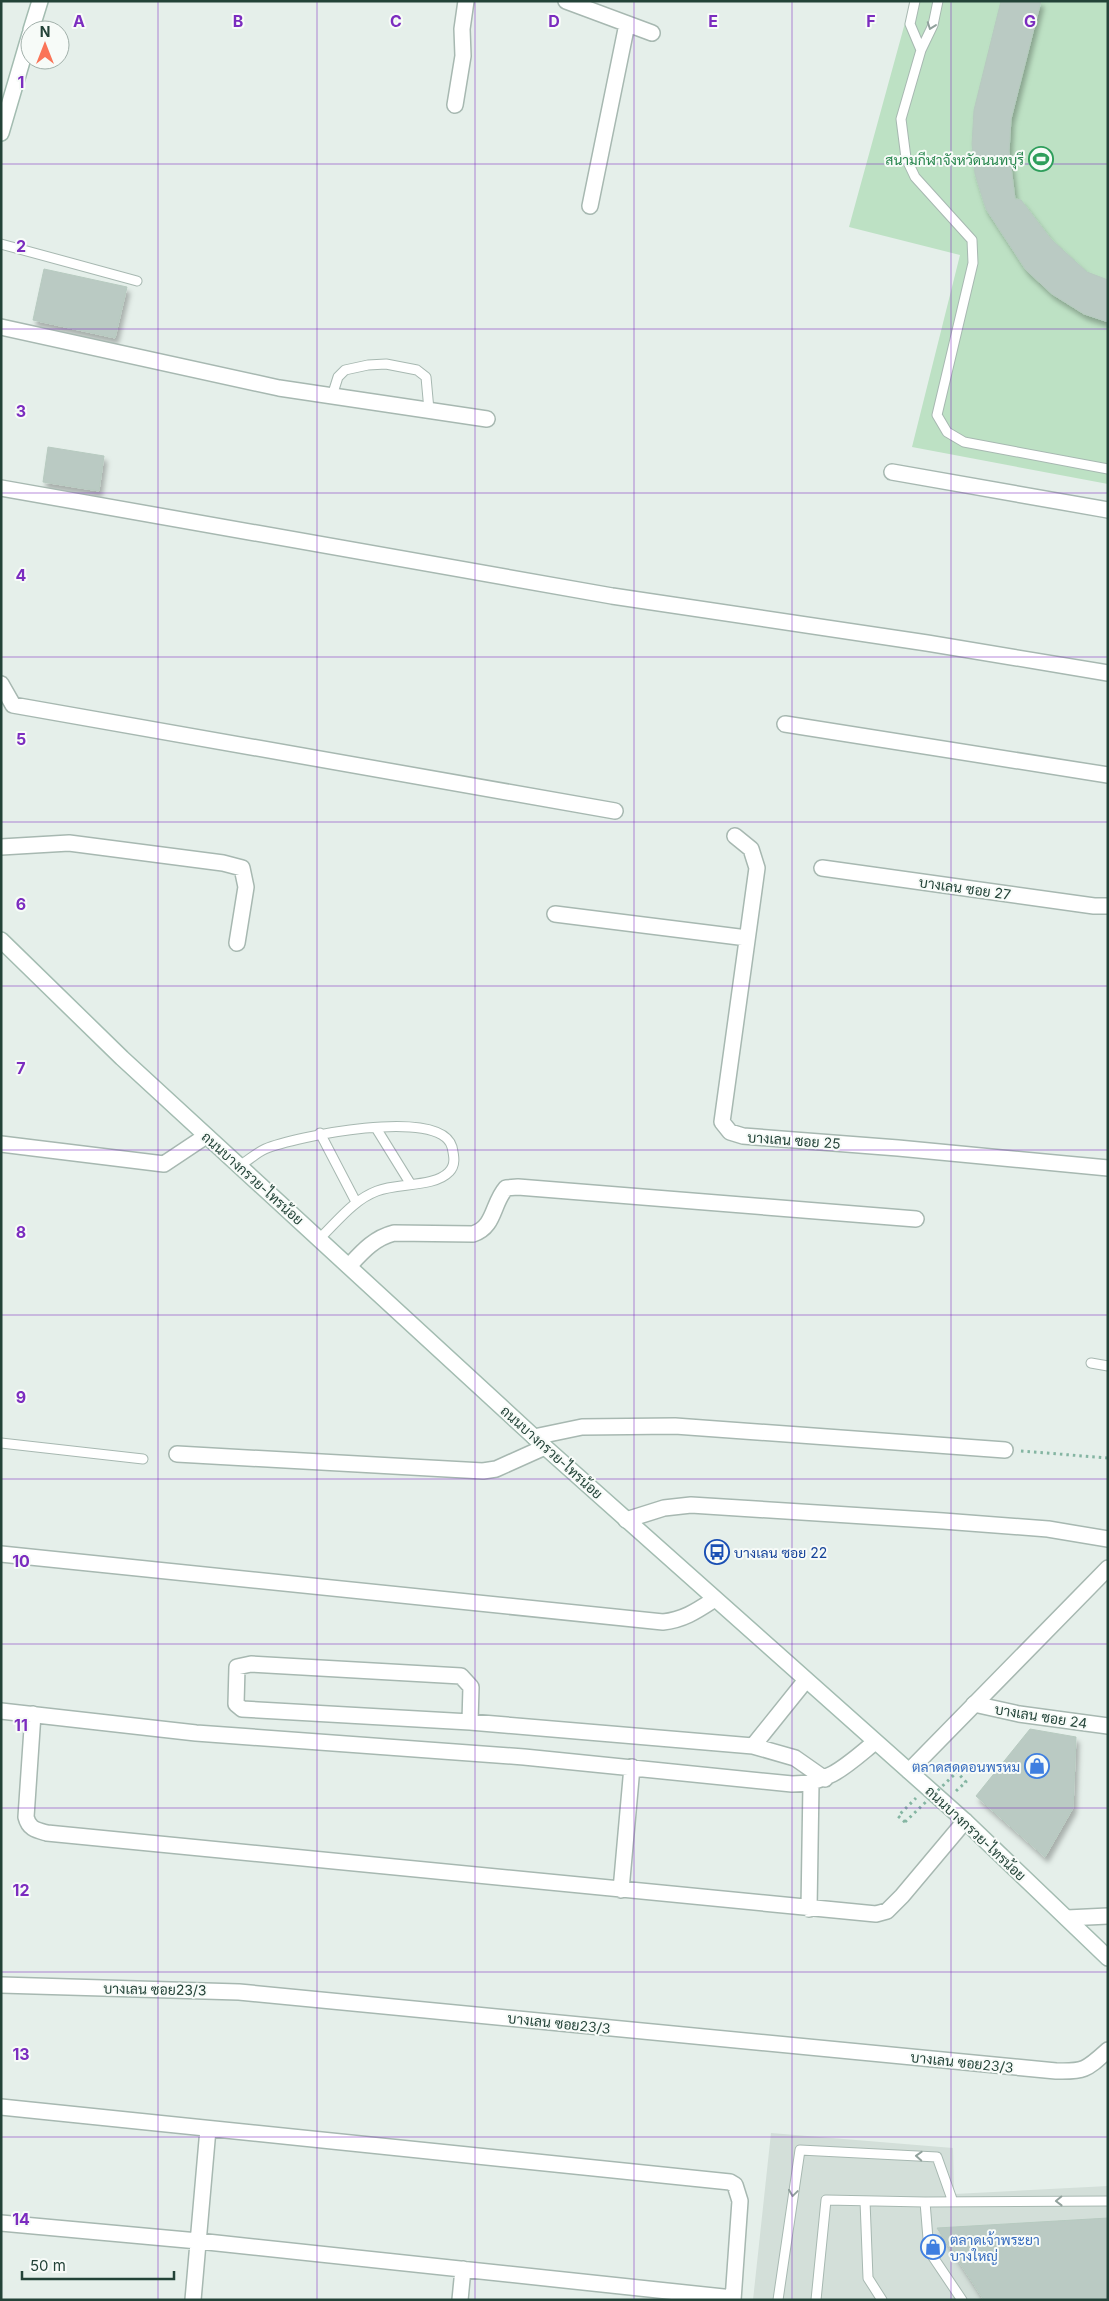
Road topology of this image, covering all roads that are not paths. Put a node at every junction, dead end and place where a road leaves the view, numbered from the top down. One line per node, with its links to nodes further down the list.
1 (40, 1): 6 (street)
2 (466, 1): 12 (street)
3 (566, 1): 7 (street)
4 (915, 1): 9 (lane)
5 (938, 1): 9 (lane, one-way to 9)
6 (34, 20)
7 (627, 24): 8 (street); 14 (street)
8 (652, 33)
9 (921, 50): 21 (lane)
10 (20, 62): 11 (street)
11 (5, 105): 13 (street)
12 (455, 105)
13 (1, 133)
14 (590, 206)
15 (1, 244): 16 (lane)
16 (136, 281)
17 (1, 327): 18 (street)
18 (332, 396): 19 (street); 19 (lane)
19 (429, 410): 20 (street)
20 (486, 419)
21 (1108, 469)
22 (892, 472): 24 (street)
23 (1, 488): 25 (street)
24 (1108, 510)
25 (1108, 673)
26 (1, 684): 29 (street)
27 (785, 724): 28 (street)
28 (1108, 775)
29 (616, 811)
30 (735, 836): 35 (street, บางเลน ซอย 25)
31 (1, 847): 37 (street)
32 (822, 868): 33 (street, บางเลน ซอย 27)
33 (1108, 906)
34 (555, 914): 35 (street)
35 (747, 938): 43 (street, บางเลน ซอย 25)
36 (1, 940): 40 (street, ถนนบางกรวย-ไทรน้อย)
37 (237, 943)
38 (376, 1128): 39 (lane); 44 (lane); 44 (lane)
39 (320, 1133): 42 (lane); 45 (lane)
40 (206, 1136): 41 (street); 42 (street, ถนนบางกรวย-ไทรน้อย)
41 (1, 1144)
42 (240, 1166): 47 (street, ถนนบางกรวย-ไทรน้อย)
43 (1108, 1168)
44 (410, 1183): 45 (lane)
45 (356, 1202): 47 (lane)
46 (916, 1219): 48 (street)
47 (319, 1239): 48 (street, ถนนบางกรวย-ไทรน้อย)
48 (349, 1266): 51 (street, ถนนบางกรวย-ไทรน้อย)
49 (1091, 1364): 50 (lane)
50 (1108, 1366)
51 (534, 1436): 53 (street, ถนนบางกรวย-ไทรน้อย); 54 (street)
52 (1, 1443): 56 (lane)
53 (545, 1447): 55 (street); 57 (street, ถนนบางกรวย-ไทรน้อย)
54 (1005, 1450)
55 (177, 1454)
56 (143, 1459)
57 (626, 1520): 58 (street); 61 (street, ถนนบางกรวย-ไทรน้อย)
58 (1108, 1539)
59 (1, 1554): 61 (street)
60 (1108, 1568): 63 (street)
61 (716, 1599): 62 (street, ถนนบางกรวย-ไทรน้อย)
62 (806, 1680): 68 (street, ถนนบางกรวย-ไทรน้อย); 69 (street)
63 (974, 1704): 67 (street, บางเลน ซอย 24); 71 (street)
64 (1, 1711): 65 (street)
65 (33, 1714): 70 (street); 74 (street)
66 (470, 1722): 66 (street); 69 (street)
67 (1108, 1726)
68 (875, 1742): 71 (street, ถนนบางกรวย-ไทรน้อย); 72 (street)
69 (753, 1746): 72 (street)
70 (632, 1767): 72 (street); 74 (street)
71 (908, 1771): 73 (street, ถนนบางกรวย-ไทรน้อย)
72 (818, 1781): 75 (street)
73 (965, 1821): 75 (street); 77 (street, ถนนบางกรวย-ไทรน้อย)
74 (621, 1890): 75 (street)
75 (808, 1909)
76 (1108, 1916): 77 (street)
77 (1067, 1918): 78 (street, ถนนบางกรวย-ไทรน้อย)
78 (1108, 1958)
79 (1, 1985): 80 (street, บางเลน ซอย23/3)
80 (1108, 2050)
81 (1, 2107): 82 (street)
82 (208, 2129): 88 (street); 90 (street)
83 (865, 2201): 85 (lane); 94 (lane); 95 (lane)
84 (1108, 2201): 86 (lane, one-way to 86)
85 (925, 2202): 86 (lane); 96 (lane)
86 (953, 2202): 93 (lane, one-way to 93)
87 (1, 2223): 88 (street)
88 (198, 2241): 89 (street); 91 (street)
89 (463, 2269): 90 (street); 92 (street)
90 (733, 2299)
91 (193, 2300)
92 (460, 2300)
93 (778, 2300)
94 (816, 2300)
95 (882, 2300)
96 (962, 2300)

